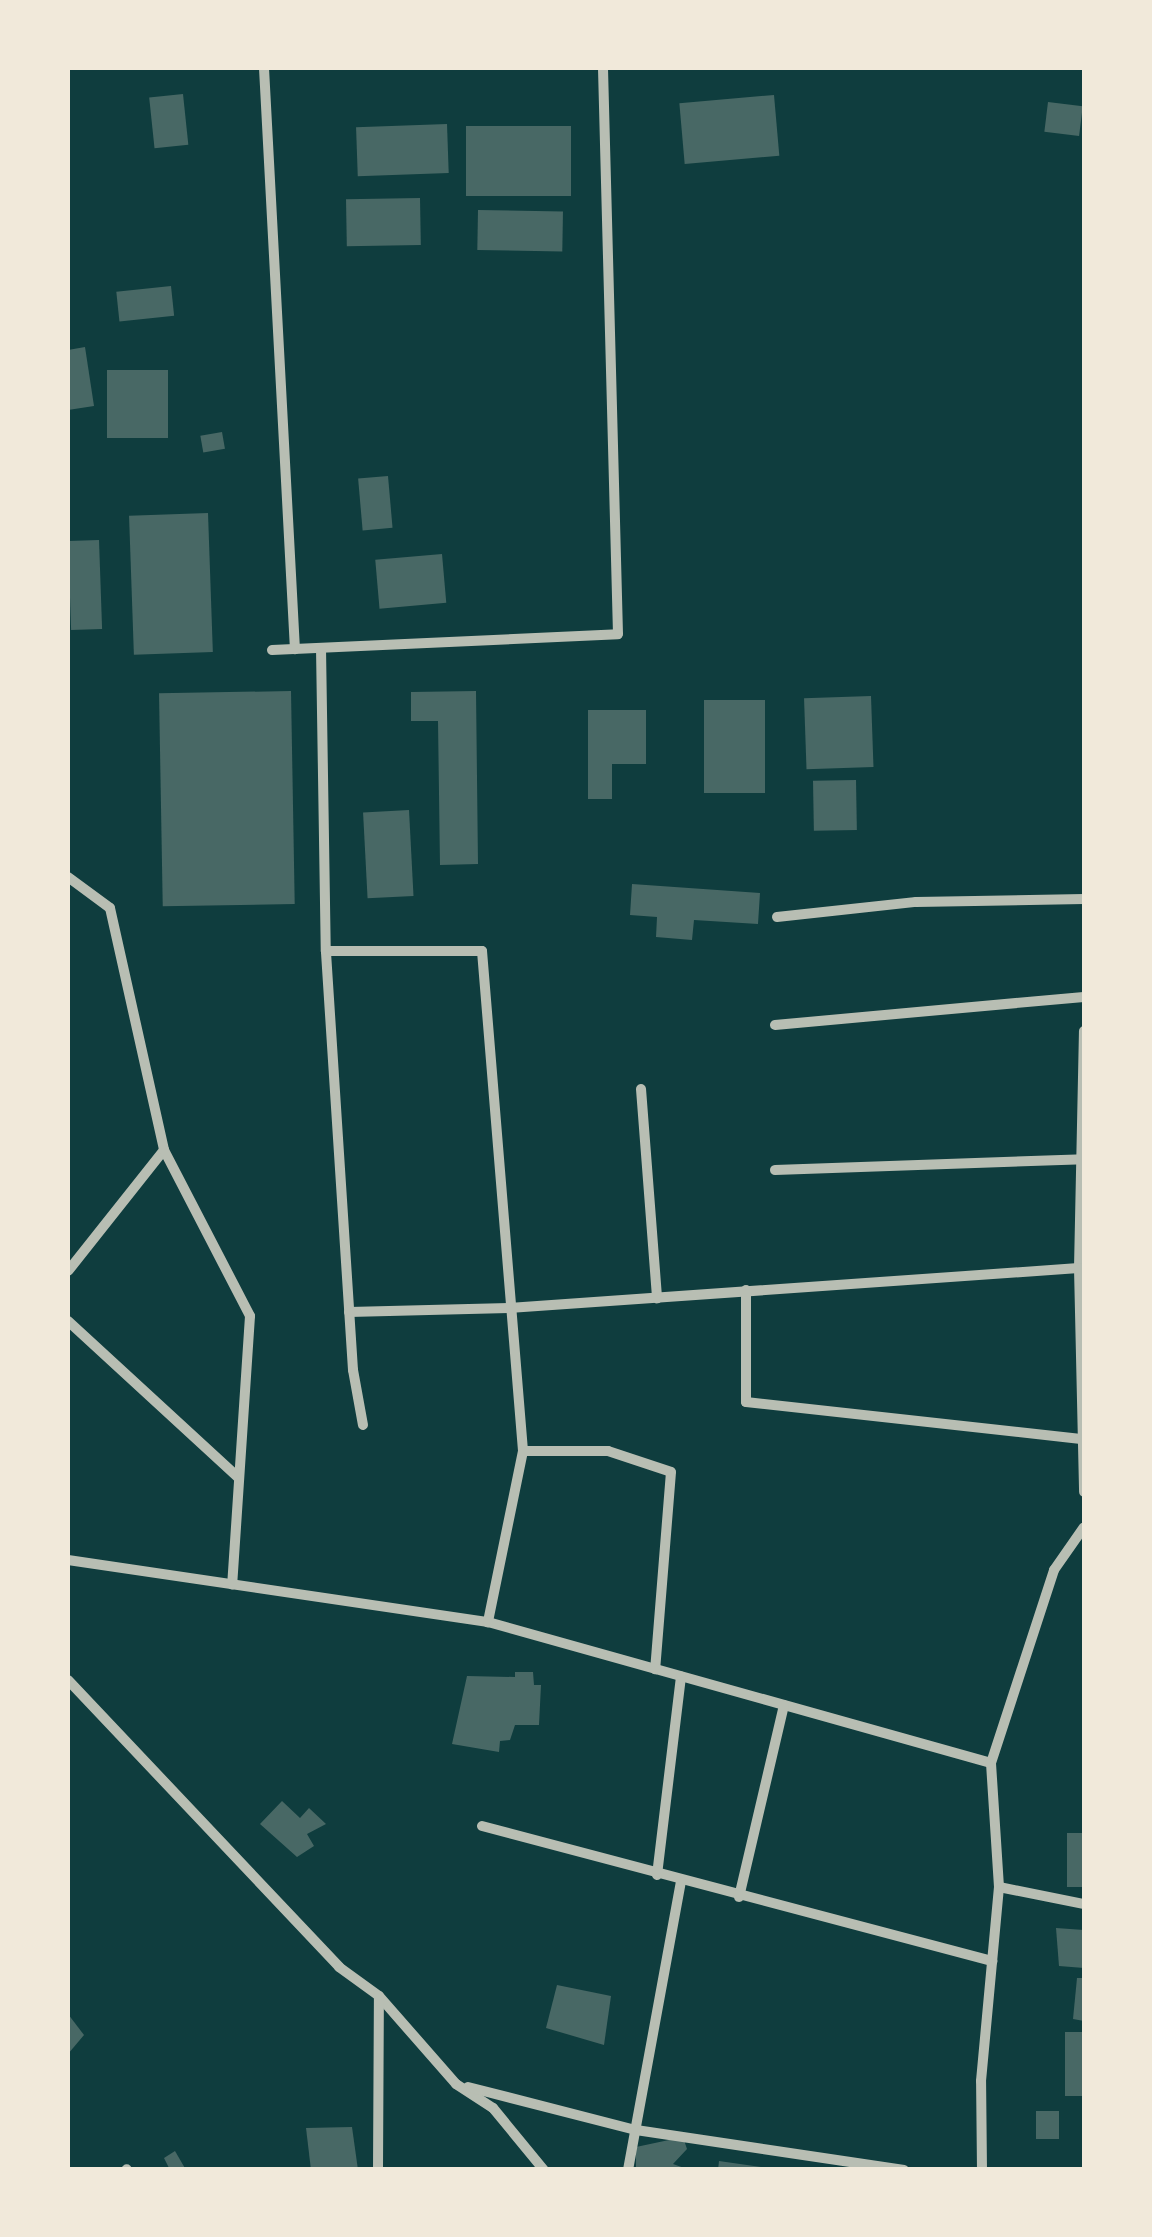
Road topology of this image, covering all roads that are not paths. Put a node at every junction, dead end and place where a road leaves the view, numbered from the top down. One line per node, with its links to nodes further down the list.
1 (264, 68): 4 (street)
2 (602, 68): 3 (street)
3 (320, 648): 4 (street); 9 (street)
4 (295, 649): 5 (street)
5 (272, 650)
6 (68, 877): 14 (street)
7 (1084, 899): 8 (street)
8 (777, 918)
9 (326, 951): 21 (street); 22 (street)
10 (1084, 997): 11 (street)
11 (775, 1026)
12 (1084, 1031): 15 (street)
13 (641, 1089): 20 (street)
14 (164, 1150): 18 (street); 27 (street)
15 (1082, 1159): 16 (street); 17 (street)
16 (775, 1170)
17 (1079, 1268): 19 (street); 25 (street)
18 (68, 1271)
19 (746, 1290): 20 (street); 25 (street)
20 (657, 1298): 21 (street)
21 (509, 1308): 22 (street); 26 (street)
22 (349, 1312): 24 (street)
23 (68, 1321): 27 (street)
24 (363, 1425)
25 (1081, 1439): 28 (street)
26 (523, 1451): 32 (street); 33 (street)
27 (239, 1478): 31 (street)
28 (1084, 1492)
29 (1084, 1527): 37 (street)
30 (68, 1560): 31 (street)
31 (232, 1584): 32 (street)
32 (488, 1622): 33 (street)
33 (655, 1669): 34 (street)
34 (680, 1676): 36 (street); 39 (street)
35 (68, 1680): 45 (street)
36 (784, 1705): 37 (street); 42 (street)
37 (992, 1763): 41 (street)
38 (482, 1826): 39 (street)
39 (657, 1875): 40 (street)
40 (680, 1881): 42 (street); 47 (street)
41 (1000, 1887): 43 (street); 44 (street)
42 (739, 1898): 44 (street)
43 (1084, 1904)
44 (992, 1961): 52 (street)
45 (379, 1996): 46 (street); 48 (street)
46 (456, 2084): 47 (street); 49 (street)
47 (636, 2130): 50 (street); 51 (street)
48 (378, 2170)
49 (544, 2170)
50 (628, 2170)
51 (904, 2170)
52 (982, 2170)

